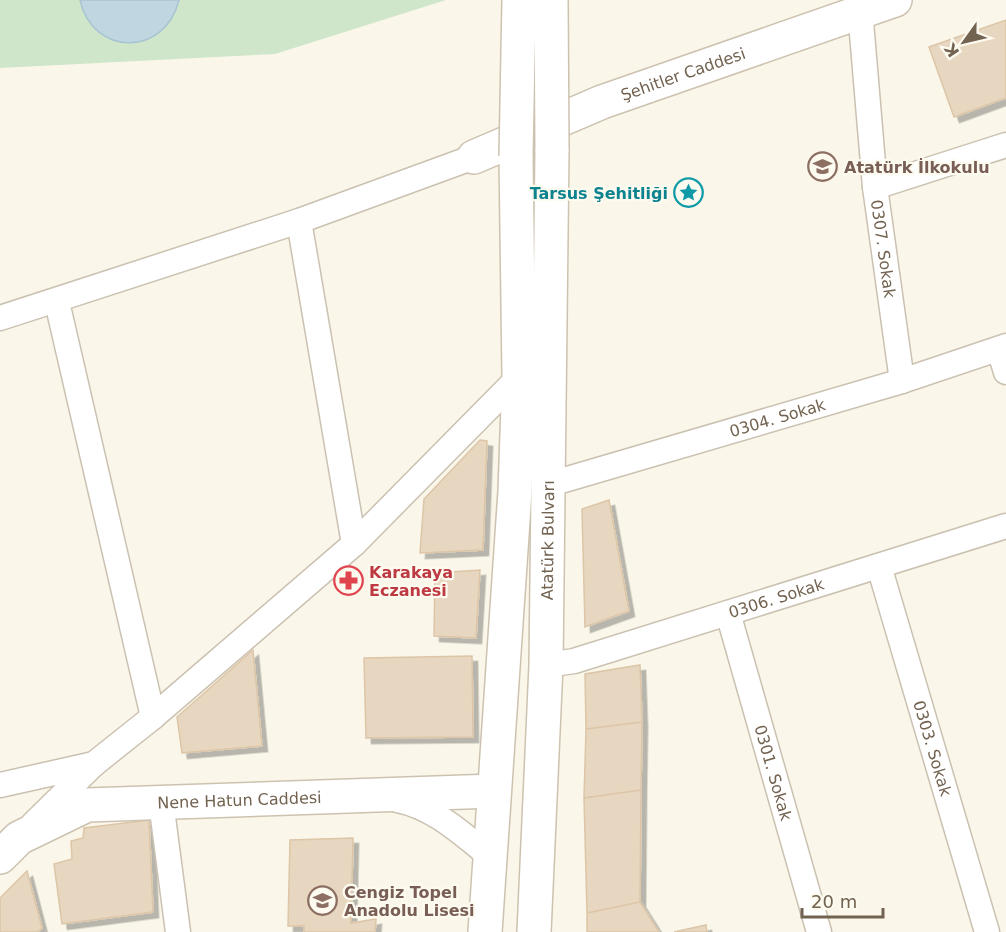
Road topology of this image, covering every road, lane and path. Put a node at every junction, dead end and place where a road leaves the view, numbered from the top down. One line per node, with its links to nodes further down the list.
1 (519, 0): 13 (main road, bridge)
2 (551, 0): 15 (main road, Atatürk Bulvarı, bridge)
3 (895, 0): 4 (main road, Şehitler Caddesi)
4 (860, 10): 6 (main road, Şehitler Caddesi); 7 (street, 0307. Sokak)
5 (1006, 144): 7 (street)
6 (474, 157): 8 (street)
7 (875, 187): 14 (street, 0307. Sokak)
8 (299, 221): 9 (street); 17 (street)
9 (57, 302): 10 (street); 21 (street)
10 (0, 318)
11 (1002, 348): 12 (street); 14 (street, 0304. Sokak)
12 (1006, 372)
13 (519, 377): 17 (street); 24 (main road)
14 (902, 381): 15 (street, 0304. Sokak)
15 (547, 485): 20 (main road, Atatürk Bulvarı)
16 (1006, 526): 18 (street, 0306. Sokak)
17 (354, 544): 21 (street)
18 (879, 566): 19 (street, 0306. Sokak); 33 (street, 0303. Sokak)
19 (728, 613): 20 (street, 0306. Sokak); 32 (street, 0301. Sokak)
20 (546, 665): 31 (main road, Atatürk Bulvarı)
21 (153, 717): 22 (street)
22 (94, 764): 23 (street); 27 (street)
23 (0, 785)
24 (494, 791): 25 (main road, Nene Hatun Caddesi); 28 (main road)
25 (365, 794): 26 (main road, Nene Hatun Caddesi); 28 (street)
26 (161, 802): 27 (main road, Nene Hatun Caddesi); 30 (street)
27 (9, 848)
28 (491, 857): 29 (main road)
29 (486, 924)
30 (178, 932)
31 (534, 932)
32 (819, 932)
33 (987, 932)

